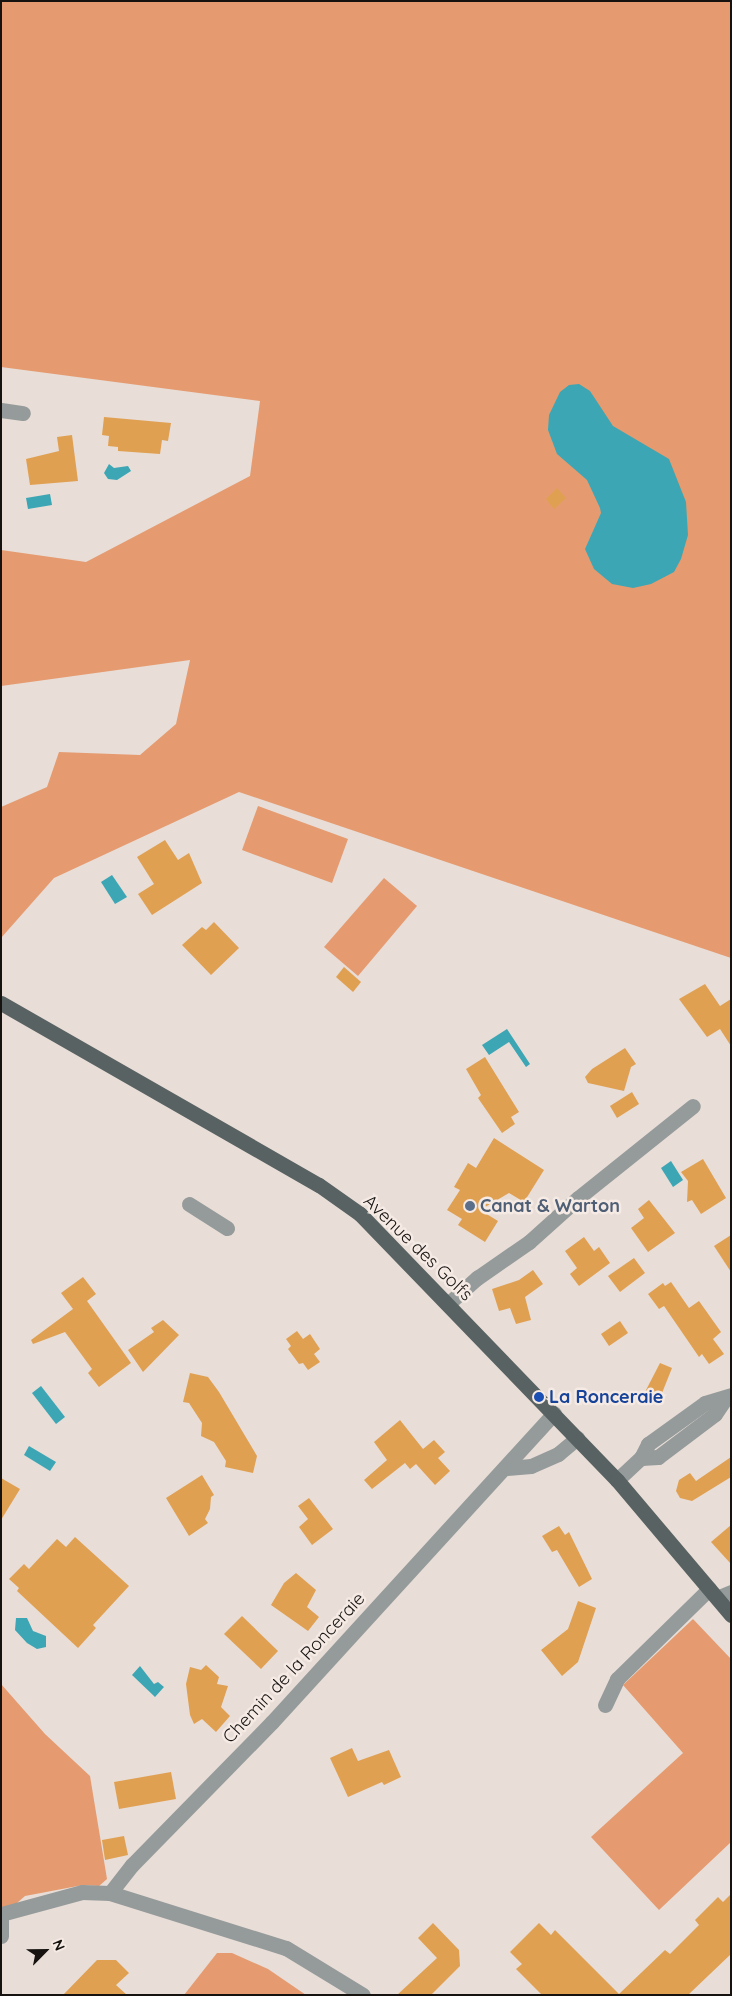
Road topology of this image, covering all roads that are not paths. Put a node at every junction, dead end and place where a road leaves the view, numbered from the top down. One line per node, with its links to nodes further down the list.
1 (1, 410): 2 (street)
2 (23, 412)
3 (1, 1003): 7 (main road, Avenue des Golfs)
4 (693, 1106): 7 (street)
5 (189, 1204): 6 (street)
6 (226, 1228)
7 (449, 1303): 9 (main road, Avenue des Golfs)
8 (728, 1397): 12 (street)
9 (554, 1413): 10 (main road, Avenue des Golfs); 11 (street, Chemin de la Ronceraie)
10 (577, 1438): 11 (street); 12 (main road, Avenue des Golfs)
11 (507, 1468): 16 (street, Chemin de la Ronceraie)
12 (617, 1480): 13 (main road, Avenue des Golfs)
13 (719, 1593): 14 (main road, Avenue des Golfs); 15 (street)
14 (731, 1615)
15 (605, 1705)
16 (110, 1893): 17 (street); 20 (street)
17 (1, 1914)
18 (1, 1920): 19 (street)
19 (1, 1936)
20 (363, 1995)

